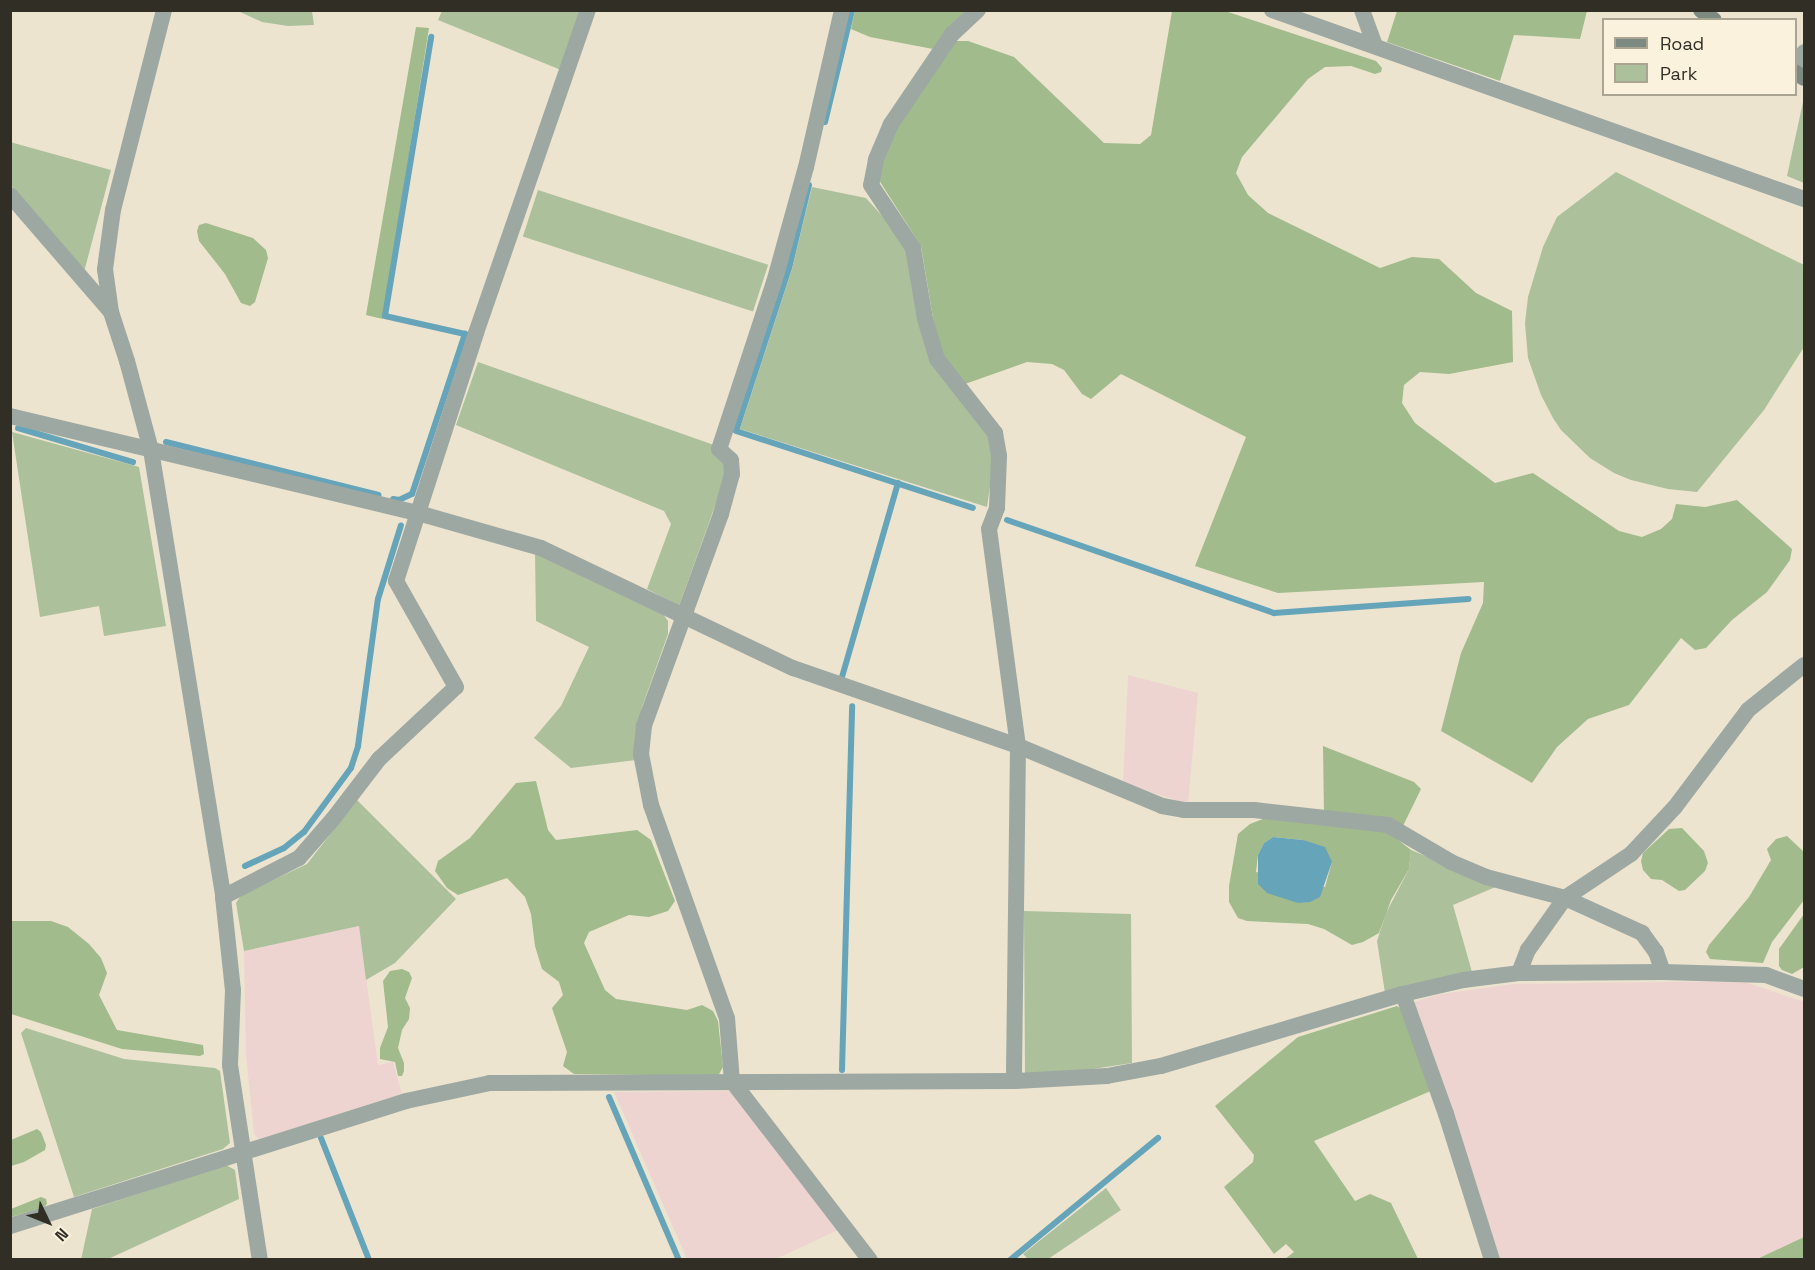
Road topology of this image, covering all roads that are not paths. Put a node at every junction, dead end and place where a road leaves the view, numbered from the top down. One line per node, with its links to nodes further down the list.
1 (164, 10): 12 (street)
2 (588, 10): 15 (street)
3 (842, 10): 16 (street)
4 (978, 10): 18 (street)
5 (1272, 10): 7 (street)
6 (1362, 10): 7 (street)
7 (1375, 46): 11 (street)
8 (1804, 52): 9 (street)
9 (1800, 75)
10 (10, 195): 12 (street)
11 (1804, 199)
12 (111, 312): 14 (street)
13 (10, 416): 14 (street)
14 (151, 450): 15 (street); 19 (street)
15 (418, 513): 16 (street); 19 (street)
16 (682, 617): 18 (street); 25 (street)
17 (1804, 665): 20 (street)
18 (1018, 746): 20 (street); 26 (street)
19 (223, 897): 27 (street)
20 (1565, 898): 21 (street); 22 (street)
21 (1663, 972): 22 (street); 23 (street)
22 (1519, 973): 24 (street)
23 (1804, 989)
24 (1403, 994): 26 (street); 31 (street)
25 (732, 1081): 26 (street); 27 (street); 30 (street)
26 (1014, 1081)
27 (243, 1152): 28 (street); 29 (street)
28 (10, 1226)
29 (260, 1260)
30 (870, 1260)
31 (1492, 1260)

